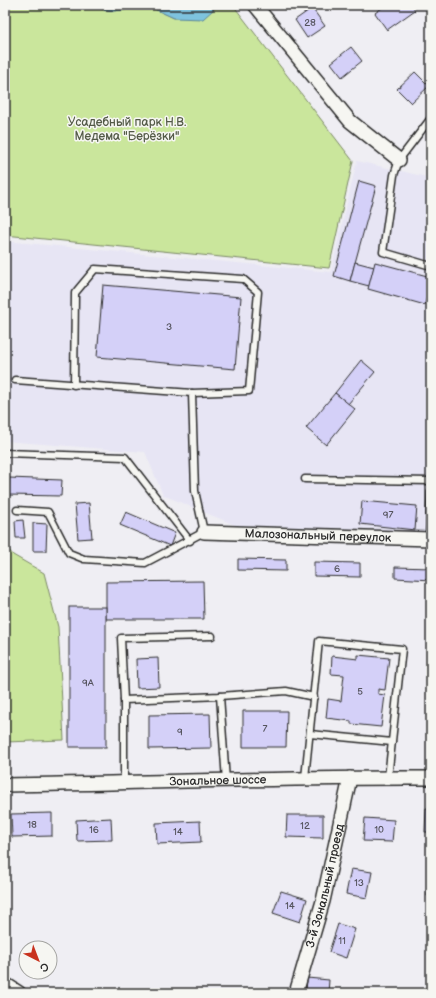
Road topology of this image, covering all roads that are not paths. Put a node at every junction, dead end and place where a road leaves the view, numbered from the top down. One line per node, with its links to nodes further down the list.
1 (256, 5): 3 (street)
2 (431, 118): 3 (lane)
3 (399, 160): 4 (lane)
4 (431, 266)
5 (15, 380): 6 (lane)
6 (74, 385): 7 (lane); 7 (lane)
7 (192, 393): 13 (lane)
8 (5, 453): 15 (lane)
9 (305, 479): 10 (lane)
10 (431, 481)
11 (431, 491): 14 (lane)
12 (17, 510): 15 (lane)
13 (204, 532): 14 (street, Малозональный переулок); 15 (lane)
14 (430, 539)
15 (190, 540)
16 (212, 636): 19 (lane)
17 (220, 696): 18 (lane); 19 (lane); 26 (lane)
18 (314, 697): 20 (lane); 21 (lane)
19 (124, 700): 27 (lane)
20 (310, 734): 21 (lane); 22 (lane)
21 (392, 742): 24 (lane)
22 (305, 778): 23 (street, Зональное шоссе); 26 (street, Зональное шоссе)
23 (350, 778): 24 (street, Зональное шоссе); 31 (street, 3-й Зональный проезд)
24 (388, 778): 25 (street, Зональное шоссе)
25 (431, 778)
26 (226, 781): 27 (street, Зональное шоссе)
27 (124, 784): 28 (street, Зональное шоссе)
28 (5, 785)
29 (5, 984): 30 (street)
30 (19, 993)
31 (296, 993)

